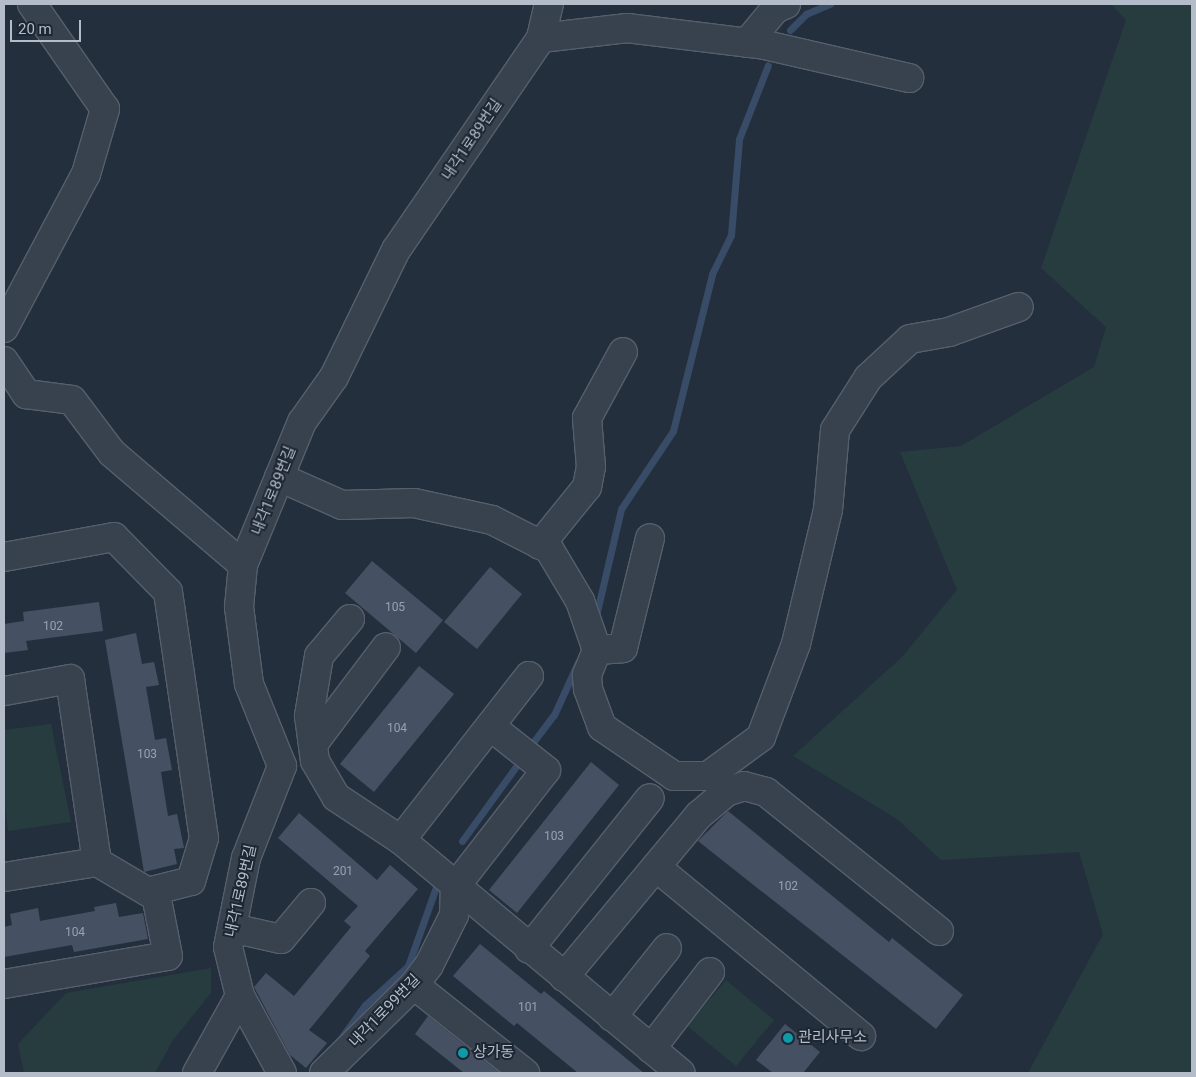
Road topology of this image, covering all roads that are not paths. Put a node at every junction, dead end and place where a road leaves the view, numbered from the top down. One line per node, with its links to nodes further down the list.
1 (32, 4): 8 (street)
2 (549, 4): 4 (street, 내각1로89번길)
3 (786, 4): 5 (street)
4 (541, 38): 5 (street); 11 (street, 내각1로89번길)
5 (747, 43): 6 (street)
6 (909, 78)
7 (1019, 307): 18 (street)
8 (4, 328)
9 (623, 352): 13 (street)
10 (4, 361): 15 (street)
11 (279, 477): 13 (street); 15 (street, 내각1로89번길)
12 (650, 538): 18 (street)
13 (540, 545): 18 (street)
14 (4, 557): 29 (street)
15 (243, 565): 31 (street, 내각1로89번길)
16 (350, 620): 22 (street)
17 (386, 647): 22 (street)
18 (597, 650)
19 (529, 676): 21 (street)
20 (4, 691): 25 (street)
21 (490, 726): 24 (street); 28 (street)
22 (313, 744): 24 (street)
23 (650, 798): 34 (street)
24 (400, 840): 28 (street)
25 (97, 862): 27 (street); 29 (street)
26 (656, 867): 32 (street); 36 (street); 41 (street)
27 (4, 876)
28 (454, 887): 34 (street); 38 (street, 내각1로99번길)
29 (156, 890): 37 (street)
30 (311, 903): 31 (street)
31 (232, 928): 39 (street, 내각1로89번길)
32 (940, 932)
33 (667, 948): 40 (street)
34 (529, 949): 36 (street)
35 (710, 972): 42 (street)
36 (564, 977): 40 (street)
37 (4, 984)
38 (414, 985): 45 (street, 내각1로99번길); 46 (street)
39 (240, 996): 43 (street); 44 (street, 내각1로89번길)
40 (612, 1017): 42 (street)
41 (862, 1036)
42 (651, 1049): 47 (street)
43 (197, 1073)
44 (282, 1073)
45 (324, 1073)
46 (525, 1073)
47 (680, 1073)

